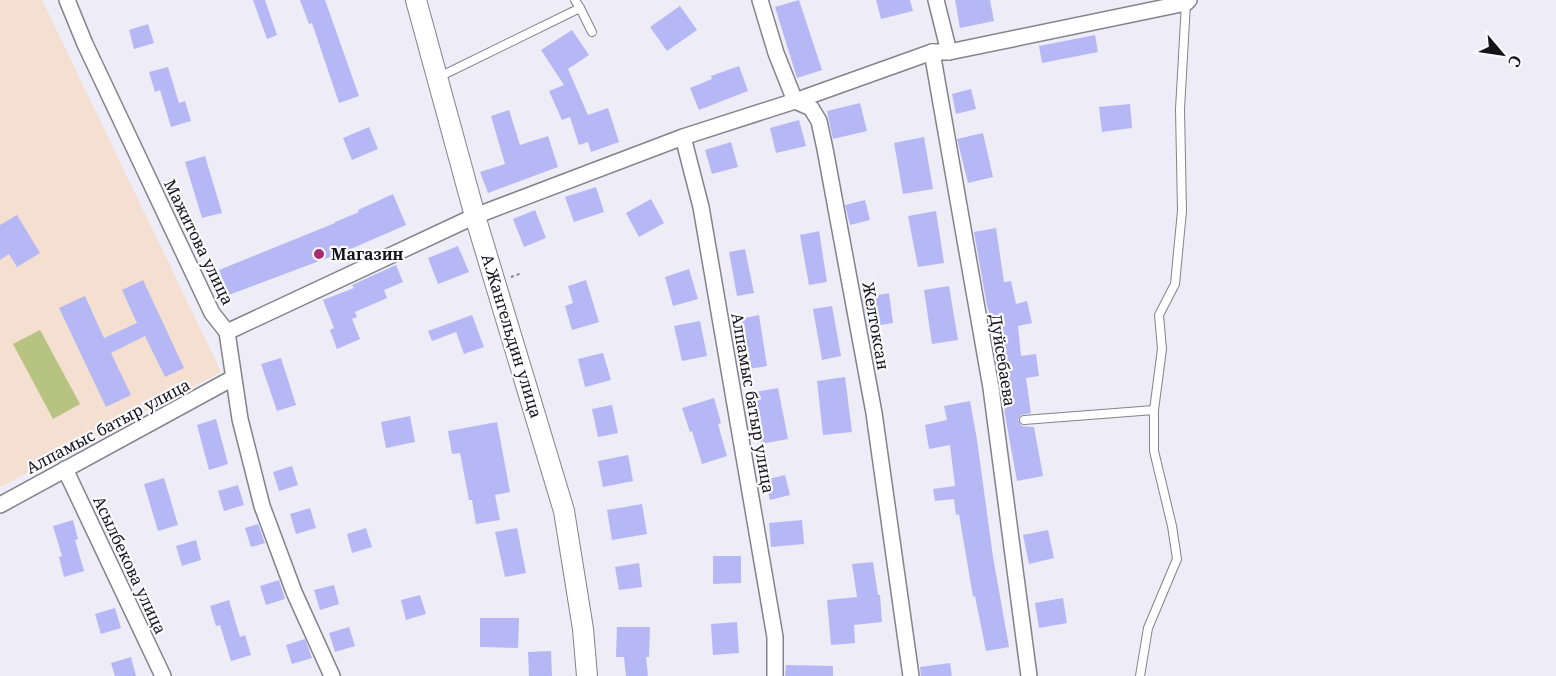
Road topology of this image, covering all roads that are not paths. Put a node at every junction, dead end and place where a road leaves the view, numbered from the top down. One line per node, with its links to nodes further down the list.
1 (67, 0): 16 (street, Мажитова улица)
2 (416, 0): 12 (street, А.Жангельдин улица)
3 (575, 0): 8 (lane)
4 (760, 0): 13 (street)
5 (936, 0): 11 (street)
6 (1187, 2): 7 (street); 18 (lane)
7 (1142, 6): 11 (street)
8 (580, 8): 9 (lane); 12 (lane)
9 (592, 32)
10 (932, 52): 11 (street); 13 (street); 27 (street, Дуйсебаева)
11 (949, 52)
12 (438, 77): 15 (street, А.Жангельдин улица)
13 (795, 101): 14 (street); 26 (street, Желтоксан)
14 (683, 137): 15 (street); 25 (street, Алпамыс батыр улица)
15 (475, 216): 16 (street); 24 (street, А.Жангельдин улица)
16 (227, 332): 17 (street, Мажитова улица)
17 (233, 378): 20 (street, Алпамыс батыр улица); 23 (street, Мажитова улица)
18 (1154, 410): 19 (lane); 28 (lane)
19 (1024, 420)
20 (65, 469): 21 (street, Алпамыс батыр улица); 22 (street, Асылбекова улица)
21 (0, 505)
22 (163, 676)
23 (332, 676)
24 (587, 676)
25 (775, 676)
26 (910, 676)
27 (1029, 676)
28 (1140, 676)

